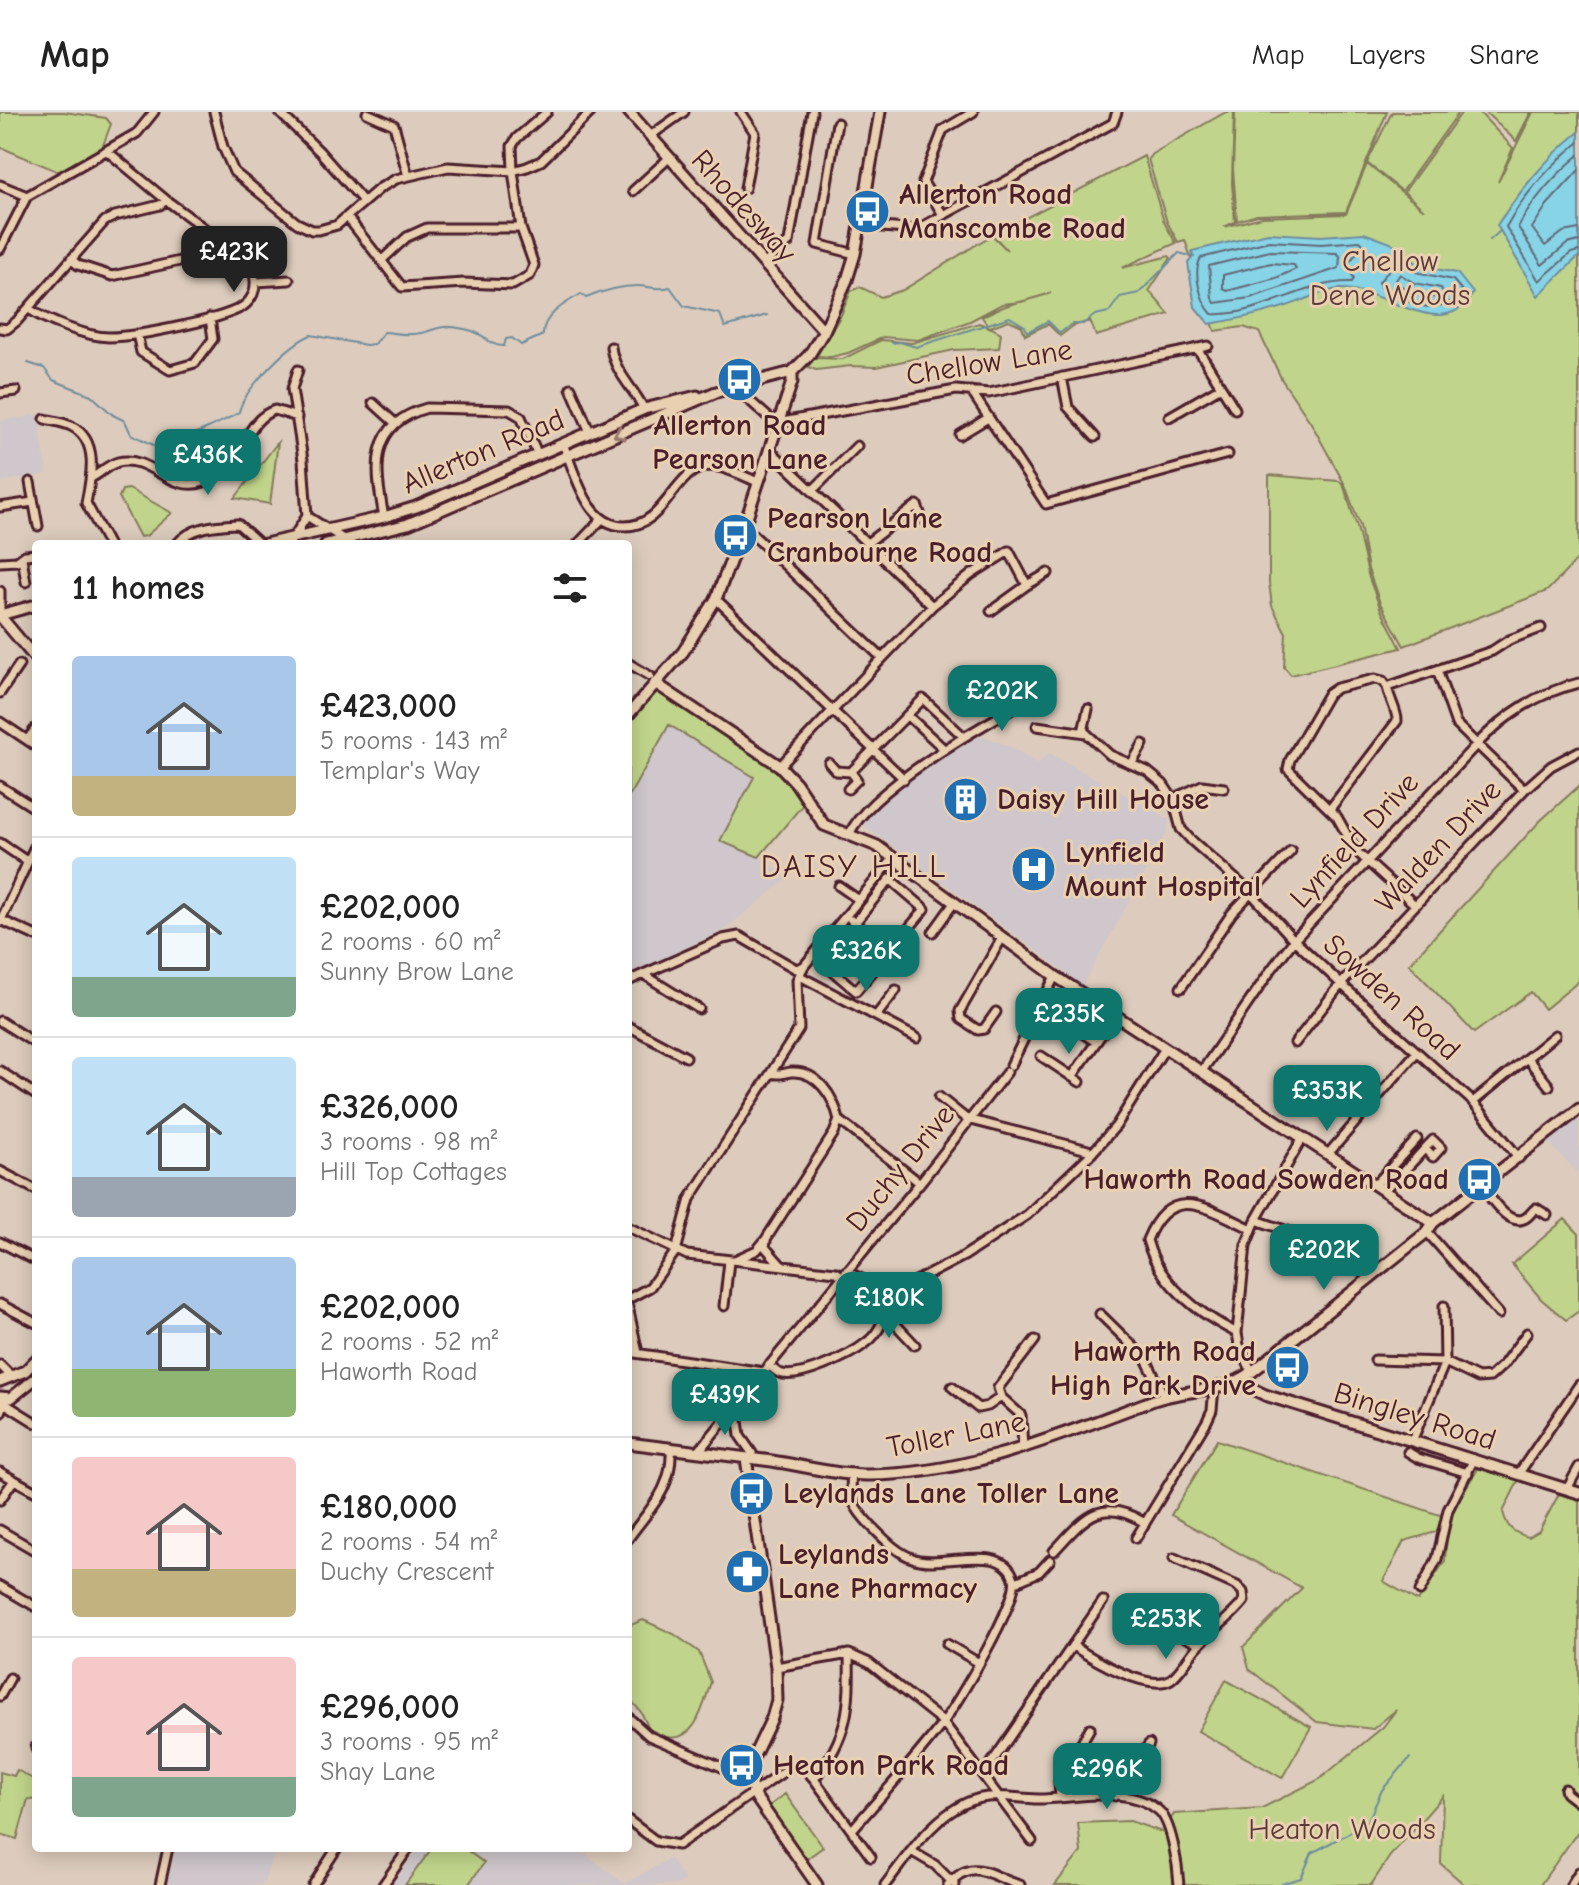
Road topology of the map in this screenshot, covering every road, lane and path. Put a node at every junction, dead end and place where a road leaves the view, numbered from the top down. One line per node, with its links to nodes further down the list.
1 (154, 112): 16 (street)
2 (214, 112): 27 (street)
3 (279, 112): 25 (street)
4 (547, 112): 18 (street)
5 (591, 112): 18 (street)
6 (629, 112): 15 (street, Rhodesway)
7 (684, 112): 15 (street)
8 (741, 112): 21 (street)
9 (812, 112): 35 (street)
10 (880, 112): 28 (street)
11 (973, 112): 26 (street)
12 (1117, 112): 26 (street)
13 (367, 113): 19 (street)
14 (837, 123): 32 (street)
15 (650, 136): 17 (street, Rhodesway)
16 (107, 151): 23 (street); 24 (street)
17 (669, 158): 22 (street); 35 (street, Rhodesway)
18 (513, 171): 19 (street); 29 (street)
19 (408, 176): 25 (street)
20 (0, 185): 23 (street)
21 (745, 188)
22 (633, 191)
23 (27, 196): 31 (street)
24 (166, 200): 30 (street); 33 (street)
25 (363, 201): 27 (street)
26 (943, 215): 28 (street)
27 (347, 217): 34 (street)
28 (860, 225): 32 (street)
29 (521, 228): 34 (street); 34 (street)
30 (229, 245): 33 (street); 37 (street)
31 (0, 249)
32 (855, 254): 41 (street)
33 (71, 259): 38 (street)
34 (382, 260)
35 (764, 264): 41 (street, Rhodesway)
36 (289, 280): 37 (street)
37 (256, 282): 39 (street)
38 (29, 309): 40 (street); 42 (street)
39 (210, 318): 42 (street); 42 (street)
40 (0, 328)
41 (824, 331): 47 (street)
42 (137, 334)
43 (1208, 346): 45 (street, Chellow Lane)
44 (611, 347): 57 (street)
45 (1197, 348): 48 (street, Chellow Lane); 50 (street)
46 (298, 370): 59 (street)
47 (792, 372): 49 (street, Allerton Road); 64 (street)
48 (1062, 377): 53 (street, Chellow Lane); 67 (street)
49 (738, 385): 54 (street, Allerton Road); 64 (street)
50 (1221, 387): 58 (street); 60 (street)
51 (571, 388): 65 (street)
52 (16, 391): 55 (street)
53 (971, 391): 61 (street); 64 (street, Chellow Lane)
54 (716, 392): 57 (street, Allerton Road); 73 (street, Allerton Road, one-way to 73)
55 (0, 393)
56 (373, 403): 63 (street)
57 (644, 409): 65 (street, Allerton Road)
58 (1235, 409)
59 (297, 417): 74 (street); 80 (street)
60 (1169, 417)
61 (988, 418): 66 (street); 71 (street)
62 (45, 419): 74 (street)
63 (395, 423): 72 (street); 81 (street)
64 (777, 424): 70 (street)
65 (590, 432): 68 (street, Allerton Road)
66 (960, 435)
67 (1095, 437)
68 (563, 444): 72 (street, Allerton Road); 73 (street)
69 (857, 446): 77 (street)
70 (769, 449): 76 (street); 77 (street)
71 (1228, 454)
72 (538, 455): 81 (street, Allerton Road)
73 (569, 456): 83 (street); 93 (street, Allerton Road)
74 (91, 478): 87 (street)
75 (30, 482): 78 (street)
76 (758, 482): 83 (street); 85 (street)
77 (812, 491): 95 (street)
78 (33, 502): 79 (street); 84 (street)
79 (0, 507)
80 (307, 516): 86 (street); 90 (street)
81 (384, 517): 86 (street, Allerton Road)
82 (922, 519): 95 (street)
83 (601, 520): 94 (street)
84 (38, 526)
85 (744, 526): 103 (street); 111 (street)
86 (331, 530): 91 (street, Allerton Road); 92 (street)
87 (106, 540)
88 (180, 540): 89 (street)
89 (257, 540)
90 (291, 540)
91 (294, 540)
92 (346, 540)
93 (356, 540)
94 (582, 540)
95 (866, 544): 105 (street)
96 (32, 555): 97 (street)
97 (22, 558): 98 (street); 100 (street)
98 (0, 562)
99 (1048, 573): 101 (street)
100 (26, 582)
101 (1027, 585): 105 (street); 107 (street)
102 (0, 591): 106 (street)
103 (716, 599): 115 (street); 122 (street)
104 (32, 606): 108 (street)
105 (932, 606): 111 (street)
106 (0, 609)
107 (991, 611)
108 (0, 615): 110 (street)
109 (1541, 628): 114 (street)
110 (32, 654)
111 (882, 658): 122 (street)
112 (19, 665): 118 (street)
113 (632, 666): 115 (street)
114 (1437, 670): 117 (street); 132 (street)
115 (653, 679): 120 (street); 138 (street)
116 (1579, 683): 132 (street, Lynfield Drive)
117 (1387, 687): 147 (street); 147 (street)
118 (0, 693)
119 (1025, 702): 128 (street)
120 (632, 709)
121 (1088, 709): 126 (street)
122 (832, 711): 134 (street); 138 (street)
123 (907, 715): 128 (street); 133 (street); 134 (street)
124 (0, 722): 129 (street)
125 (1037, 726): 126 (street)
126 (1083, 732): 137 (street)
127 (32, 733): 129 (street)
128 (964, 737): 133 (street)
129 (27, 740): 130 (street)
130 (32, 743)
131 (1143, 744): 137 (street)
132 (1476, 745): 144 (street); 153 (street, Lynfield Drive)
133 (944, 749): 140 (street)
134 (873, 750): 139 (street); 140 (street)
135 (1579, 751): 144 (street, Walden Drive)
136 (829, 763): 139 (street)
137 (1132, 763): 145 (street)
138 (780, 766): 148 (street)
139 (851, 772): 143 (street)
140 (904, 779): 148 (street)
141 (0, 786): 146 (street)
142 (1224, 788): 145 (street)
143 (848, 789)
144 (1524, 790): 160 (street, Walden Drive)
145 (1173, 799): 156 (street, Sowden Road)
146 (32, 806)
147 (1330, 809): 153 (street)
148 (849, 835): 152 (street)
149 (0, 843): 154 (street)
150 (1291, 851): 156 (street)
151 (32, 853): 154 (street)
152 (893, 859): 157 (street); 158 (street)
153 (1366, 861): 160 (street); 167 (street, Lynfield Drive)
154 (28, 862): 159 (street)
155 (839, 886): 157 (street)
156 (1250, 892): 167 (street, Sowden Road); 175 (street)
157 (859, 900): 161 (street)
158 (954, 903): 164 (street); 166 (street)
159 (4, 904): 162 (street)
160 (1415, 905): 174 (street, Walden Drive)
161 (846, 916): 163 (street); 169 (street)
162 (0, 921): 165 (street)
163 (854, 922): 168 (street); 168 (street); 168 (street)
164 (933, 932)
165 (32, 934)
166 (1002, 938): 172 (street); 178 (street)
167 (1294, 940): 174 (street, Sowden Road); 195 (street, Lynfield Drive)
168 (890, 951)
169 (804, 966): 170 (street); 171 (street)
170 (643, 974): 173 (street); 177 (street)
171 (800, 976): 180 (street); 196 (street)
172 (1055, 976): 179 (street); 203 (street, Duchy Drive)
173 (632, 979)
174 (1341, 984): 188 (street, Walden Drive); 190 (street, Sowden Road)
175 (1181, 988)
176 (896, 990): 180 (street)
177 (699, 1009)
178 (996, 1012)
179 (1115, 1015): 187 (street); 189 (street)
180 (876, 1016): 185 (street)
181 (0, 1021): 186 (street)
182 (1066, 1022): 187 (street)
183 (632, 1028): 192 (street)
184 (1555, 1035): 193 (street)
185 (917, 1038)
186 (32, 1041)
187 (1096, 1042): 191 (street)
188 (1295, 1043)
189 (1165, 1048): 195 (street); 207 (street)
190 (1416, 1053): 200 (street, Sowden Road); 208 (street)
191 (1041, 1056)
192 (686, 1057)
193 (1527, 1058): 198 (street); 200 (street)
194 (0, 1071): 197 (street)
195 (1202, 1071): 204 (street)
196 (771, 1073): 202 (street); 223 (street)
197 (32, 1092)
198 (1538, 1092)
199 (939, 1097): 203 (street)
200 (1473, 1102): 209 (street, Sowden Road)
201 (1579, 1109): 209 (street)
202 (839, 1120): 211 (street); 220 (street)
203 (970, 1121): 207 (street); 211 (street, Duchy Drive)
204 (1303, 1137): 208 (street); 216 (street)
205 (1417, 1139): 214 (street)
206 (1425, 1149): 214 (street)
207 (1092, 1153): 228 (street)
208 (1328, 1154): 214 (street)
209 (1519, 1158): 212 (street)
210 (0, 1171): 213 (street)
211 (920, 1183): 227 (street, Duchy Drive)
212 (1482, 1186): 215 (street); 217 (street)
213 (32, 1188)
214 (1379, 1188): 217 (street)
215 (1547, 1215)
216 (1256, 1220): 219 (street); 221 (street)
217 (1430, 1227): 235 (street); 249 (street)
218 (632, 1229): 223 (street)
219 (1252, 1229): 238 (street); 238 (street)
220 (766, 1239): 225 (street); 226 (street)
221 (1300, 1240)
222 (0, 1242): 224 (street)
223 (676, 1251): 225 (street); 229 (street)
224 (32, 1259)
225 (731, 1261): 226 (street); 231 (street)
226 (781, 1265): 227 (street)
227 (844, 1274): 228 (street); 248 (street, Duchy Drive)
228 (891, 1294): 233 (street)
229 (632, 1297)
230 (0, 1304): 236 (street)
231 (724, 1306)
232 (1444, 1306): 245 (street)
233 (886, 1314): 241 (street); 248 (street)
234 (1100, 1314): 256 (street)
235 (1499, 1314)
236 (32, 1321)
237 (632, 1325): 243 (street)
238 (1237, 1333): 249 (street)
239 (1527, 1333): 245 (street)
240 (1035, 1340): 257 (street)
241 (915, 1345)
242 (632, 1352): 243 (street)
243 (638, 1353): 248 (street)
244 (1375, 1360): 245 (street)
245 (1445, 1362): 261 (street)
246 (32, 1364): 250 (street)
247 (0, 1365): 250 (street)
248 (766, 1368): 259 (street, Duchy Drive)
249 (1252, 1372): 252 (street)
250 (3, 1380)
251 (32, 1381): 258 (street)
252 (1238, 1382): 255 (street, Toller Lane); 261 (street, Bingley Road)
253 (1579, 1385): 273 (street)
254 (952, 1387): 257 (street)
255 (1214, 1388): 256 (street, Toller Lane); 279 (street)
256 (1164, 1396): 263 (street, Toller Lane)
257 (1001, 1397): 263 (street)
258 (2, 1403): 260 (street)
259 (736, 1405): 265 (street, Duchy Drive); 267 (street)
260 (32, 1421)
261 (1413, 1439): 268 (street, Bingley Road)
262 (632, 1444): 264 (street, Toller Lane)
263 (1023, 1448): 271 (street, Toller Lane)
264 (671, 1449): 265 (street, Toller Lane); 281 (street)
265 (698, 1452): 267 (street, Toller Lane)
266 (1408, 1452): 272 (street)
267 (749, 1456): 271 (street, Toller Lane); 296 (street)
268 (1474, 1459): 272 (street); 273 (street, Bingley Road)
269 (1579, 1467): 275 (street)
270 (0, 1472): 274 (street)
271 (852, 1473): 285 (street)
272 (1468, 1473): 287 (street)
273 (1519, 1473): 275 (street, Bingley Road)
274 (14, 1480): 276 (street); 278 (street)
275 (1567, 1489): 277 (street, Bingley Road)
276 (32, 1490)
277 (1579, 1493)
278 (0, 1500)
279 (1145, 1523): 282 (street); 285 (street)
280 (0, 1530): 283 (street)
281 (632, 1533)
282 (1136, 1538)
283 (32, 1549)
284 (1174, 1558): 292 (street)
285 (1016, 1582): 295 (street)
286 (0, 1586): 289 (street)
287 (1420, 1591)
288 (1103, 1601): 293 (street)
289 (32, 1605)
290 (1156, 1623): 292 (street)
291 (947, 1644): 295 (street)
292 (1199, 1644): 293 (street)
293 (1073, 1646): 303 (street)
294 (849, 1654): 296 (street); 300 (street); 305 (street)
295 (979, 1663): 300 (street)
296 (776, 1667): 304 (street)
297 (10, 1678): 298 (street)
298 (0, 1696)
299 (632, 1721): 304 (street)
300 (943, 1722): 303 (street); 313 (street)
301 (1090, 1728): 310 (street)
302 (1149, 1744): 309 (street)
303 (984, 1774): 308 (street)
304 (750, 1779): 307 (street)
305 (814, 1779): 307 (street); 313 (street)
306 (1565, 1789): 311 (street)
307 (753, 1793): 312 (street); 325 (street)
308 (999, 1795): 310 (street); 314 (street); 315 (street)
309 (1115, 1796): 310 (street); 328 (street)
310 (1060, 1797)
311 (1579, 1803)
312 (632, 1823)
313 (852, 1830): 319 (street)
314 (1032, 1841)
315 (911, 1851): 321 (street); 326 (street)
316 (167, 1852): 322 (street)
317 (334, 1852): 323 (street)
318 (406, 1852): 324 (street)
319 (871, 1857)
320 (1579, 1872): 329 (street)
321 (952, 1884): 327 (street)
322 (160, 1885)
323 (313, 1885)
324 (383, 1885)
325 (817, 1885)
326 (885, 1885)
327 (1020, 1885)
328 (1179, 1885)
329 (1571, 1885)

